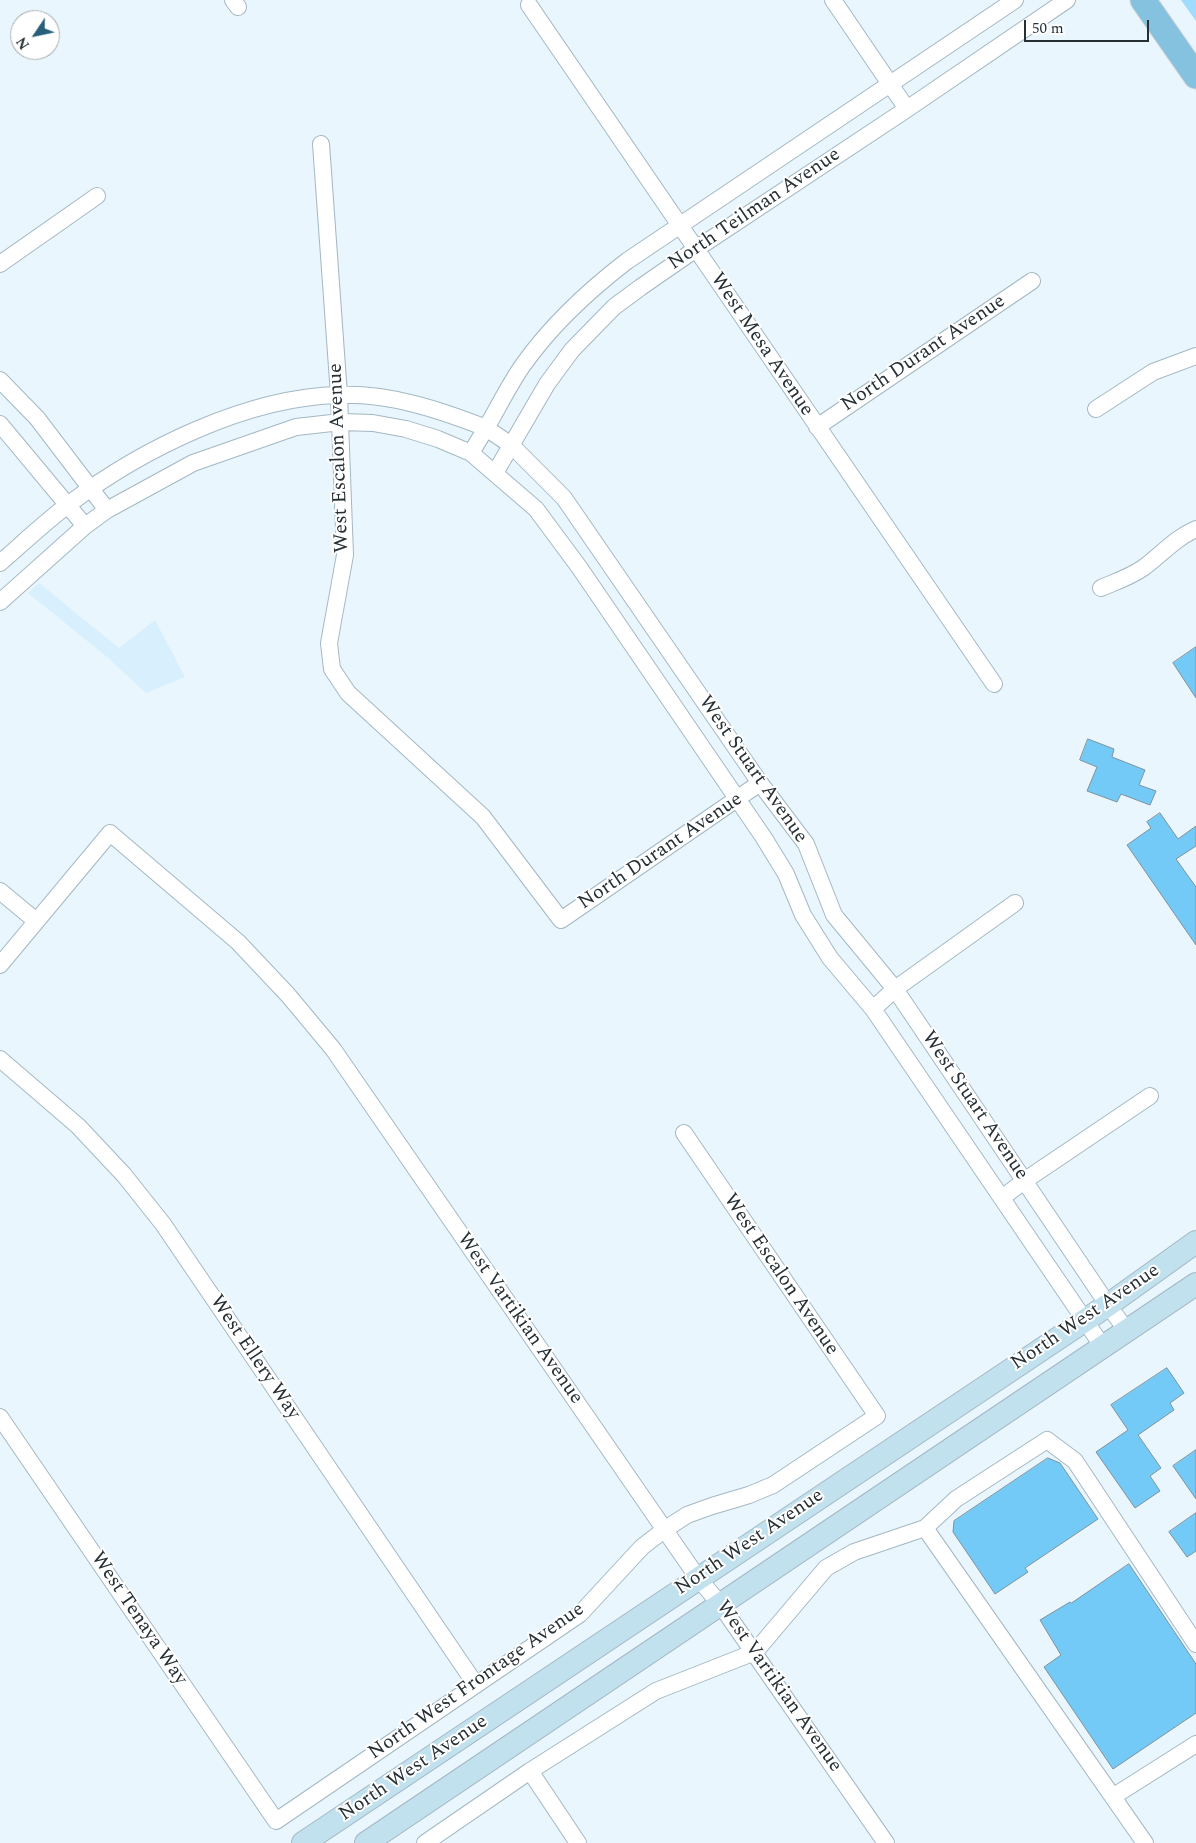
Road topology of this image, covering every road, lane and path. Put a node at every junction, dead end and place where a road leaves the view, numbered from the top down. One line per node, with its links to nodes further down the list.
1 (833, 0): 7 (street)
2 (1015, 0): 7 (street, North Teilman Avenue)
3 (1067, 0): 8 (street, North Teilman Avenue)
4 (1143, 0): 6 (main road)
5 (530, 5): 11 (street, West Mesa Avenue)
6 (1196, 76)
7 (891, 85): 8 (street); 11 (street, North Teilman Avenue)
8 (907, 109): 12 (street, North Teilman Avenue)
9 (321, 144): 17 (street, West Escalon Avenue)
10 (97, 196): 13 (street)
11 (680, 225): 12 (street, West Mesa Avenue); 22 (street, North Teilman Avenue)
12 (696, 249): 21 (street, West Mesa Avenue); 23 (street, North Teilman Avenue)
13 (0, 264)
14 (1032, 281): 21 (street, North Durant Avenue)
15 (1196, 356): 18 (street)
16 (0, 380): 26 (street)
17 (339, 395): 19 (street, West Escalon Avenue); 22 (street); 26 (street)
18 (1096, 409)
19 (341, 422): 24 (street); 28 (street); 39 (street, West Escalon Avenue)
20 (0, 424): 27 (street)
21 (817, 427): 34 (street, West Mesa Avenue)
22 (486, 428): 23 (street, West Stuart Avenue); 24 (street, North Teilman Avenue)
23 (511, 445): 25 (street, North Teilman Avenue); 35 (street, West Stuart Avenue)
24 (471, 453): 25 (street, West Stuart Avenue)
25 (495, 472): 36 (street, West Stuart Avenue)
26 (92, 488): 27 (street); 28 (street)
27 (68, 505): 29 (street); 31 (street)
28 (108, 510): 29 (street)
29 (85, 526): 33 (street)
30 (1196, 529): 32 (street)
31 (0, 563)
32 (1100, 588)
33 (0, 602)
34 (994, 684)
35 (760, 783): 36 (street, North Durant Avenue); 42 (street, West Stuart Avenue)
36 (737, 799): 39 (street, North Durant Avenue); 43 (street, West Stuart Avenue)
37 (0, 891): 40 (street)
38 (1015, 903): 42 (street)
39 (561, 920)
40 (36, 921): 41 (street); 58 (street, West Vartikian Avenue)
41 (0, 965)
42 (895, 989): 43 (street); 47 (street, West Stuart Avenue)
43 (873, 1009): 48 (street, West Stuart Avenue)
44 (0, 1058): 63 (street, West Ellery Way)
45 (1150, 1096): 47 (street)
46 (684, 1133): 55 (street, West Escalon Avenue)
47 (1024, 1181): 48 (street); 51 (street, West Stuart Avenue)
48 (1002, 1198): 52 (street, West Stuart Avenue)
49 (1196, 1242): 51 (main road, North West Avenue)
50 (1196, 1284): 53 (main road, North West Avenue)
51 (1108, 1305): 52 (main road, North West Avenue); 53 (street, West Stuart Avenue)
52 (1085, 1320): 54 (street, West Stuart Avenue); 59 (main road, North West Avenue)
53 (1127, 1331): 54 (main road, North West Avenue)
54 (1103, 1347): 60 (main road, North West Avenue)
55 (877, 1416): 58 (street, North West Frontage Avenue)
56 (0, 1417): 67 (street, West Tenaya Way)
57 (925, 1528): 61 (street); 62 (street); 66 (street)
58 (664, 1530): 59 (street, West Vartikian Avenue); 63 (street, North West Frontage Avenue)
59 (698, 1578): 60 (street, West Vartikian Avenue); 68 (main road, North West Avenue)
60 (720, 1604): 62 (street, West Vartikian Avenue); 69 (main road, North West Avenue)
61 (1196, 1644)
62 (755, 1652): 65 (street); 72 (street, West Vartikian Avenue)
63 (476, 1685): 67 (street, North West Frontage Avenue)
64 (1196, 1744): 66 (street)
65 (530, 1771): 70 (street); 71 (street)
66 (1114, 1796): 73 (street)
67 (276, 1821)
68 (303, 1843)
69 (366, 1843)
70 (425, 1843)
71 (578, 1843)
72 (886, 1843)
73 (1145, 1843)

